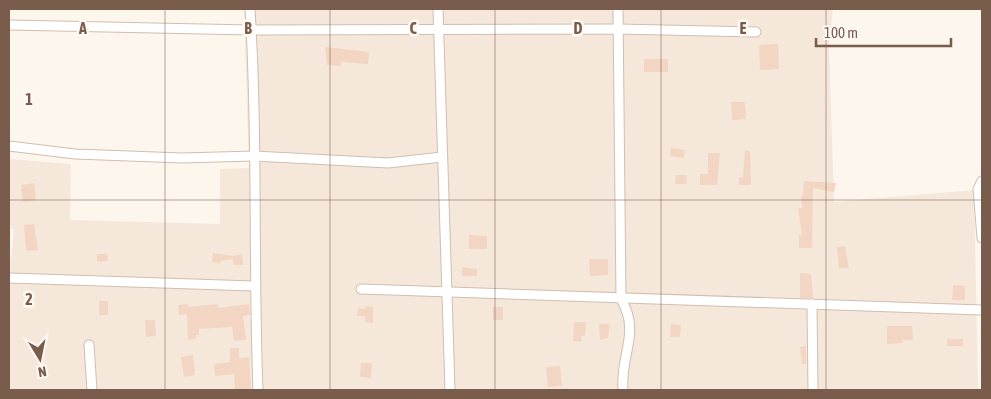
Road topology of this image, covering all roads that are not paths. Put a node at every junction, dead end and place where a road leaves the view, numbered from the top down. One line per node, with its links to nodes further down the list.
1 (250, 9): 6 (street)
2 (438, 9): 7 (street)
3 (618, 9): 5 (street)
4 (9, 25): 6 (street)
5 (618, 29): 7 (street); 8 (street); 18 (street)
6 (251, 30): 7 (street); 10 (street)
7 (438, 30): 11 (street)
8 (756, 32)
9 (9, 146): 10 (street)
10 (254, 156): 11 (street); 15 (street)
11 (442, 157): 17 (street)
12 (982, 181): 13 (street)
13 (982, 238)
14 (9, 278): 15 (street)
15 (254, 286): 23 (street)
16 (361, 289): 17 (street)
17 (446, 293): 18 (street); 24 (street)
18 (621, 299): 19 (street); 25 (street)
19 (812, 304): 20 (street); 26 (street)
20 (982, 310)
21 (89, 345): 22 (street)
22 (92, 390)
23 (258, 390)
24 (450, 390)
25 (623, 390)
26 (813, 390)

